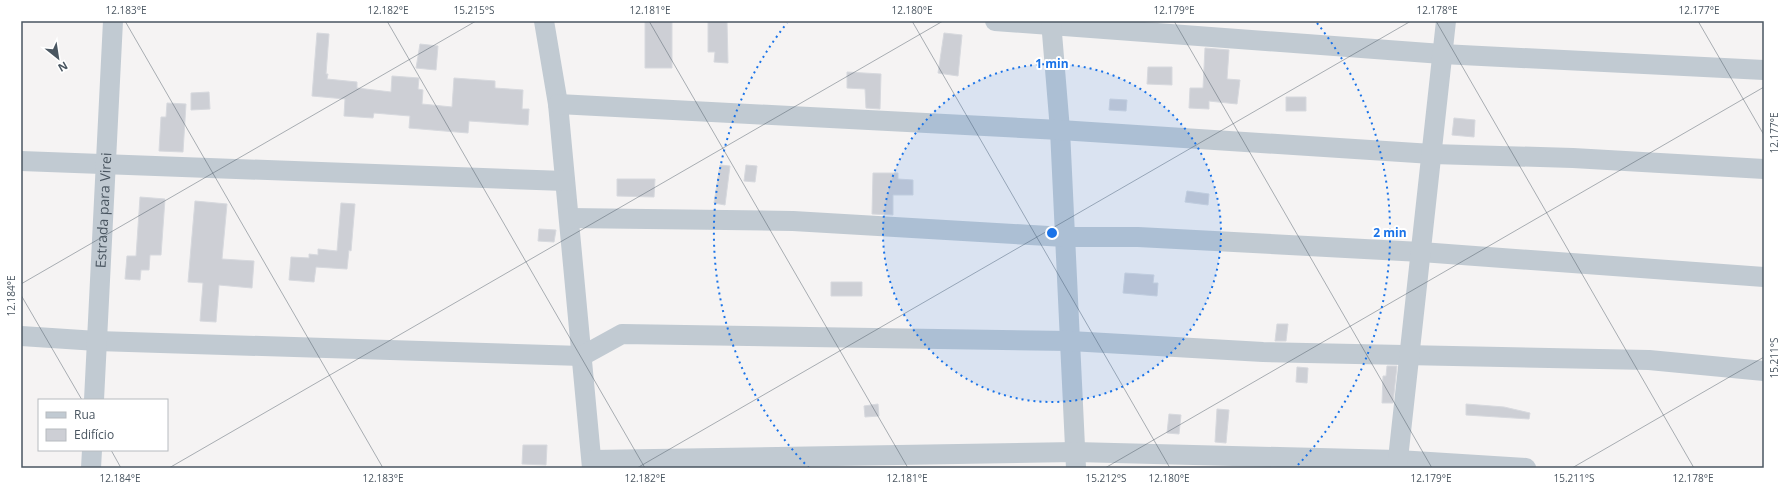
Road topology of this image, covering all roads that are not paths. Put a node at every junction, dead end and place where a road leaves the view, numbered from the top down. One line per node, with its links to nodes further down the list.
1 (113, 21): 12 (street, Estrada para Virei)
2 (544, 21): 8 (street)
3 (995, 21): 5 (street)
4 (1446, 21): 6 (street)
5 (1051, 23): 6 (street); 9 (street)
6 (1442, 54): 7 (street); 10 (street)
7 (1764, 70)
8 (558, 104): 9 (street); 14 (street)
9 (1060, 130): 10 (street); 16 (street)
10 (1432, 154): 13 (street); 17 (street)
11 (21, 161): 12 (street)
12 (106, 164): 14 (street); 20 (street, Estrada para Virei)
13 (1764, 169)
14 (565, 181): 15 (street)
15 (569, 218): 16 (street); 23 (street)
16 (1065, 237): 17 (street); 21 (street)
17 (1421, 252): 18 (street); 22 (street)
18 (1764, 277)
19 (21, 336): 20 (street)
20 (97, 341): 23 (street); 25 (street, Estrada para Virei)
21 (1070, 341): 22 (street); 23 (street); 27 (street)
22 (1410, 354): 24 (street); 29 (street)
23 (582, 356): 28 (street)
24 (1764, 371)
25 (94, 399)
26 (92, 451): 30 (street)
27 (1076, 460): 28 (street); 29 (street)
28 (592, 464)
29 (1398, 464): 31 (street)
30 (91, 468)
31 (1526, 468)

